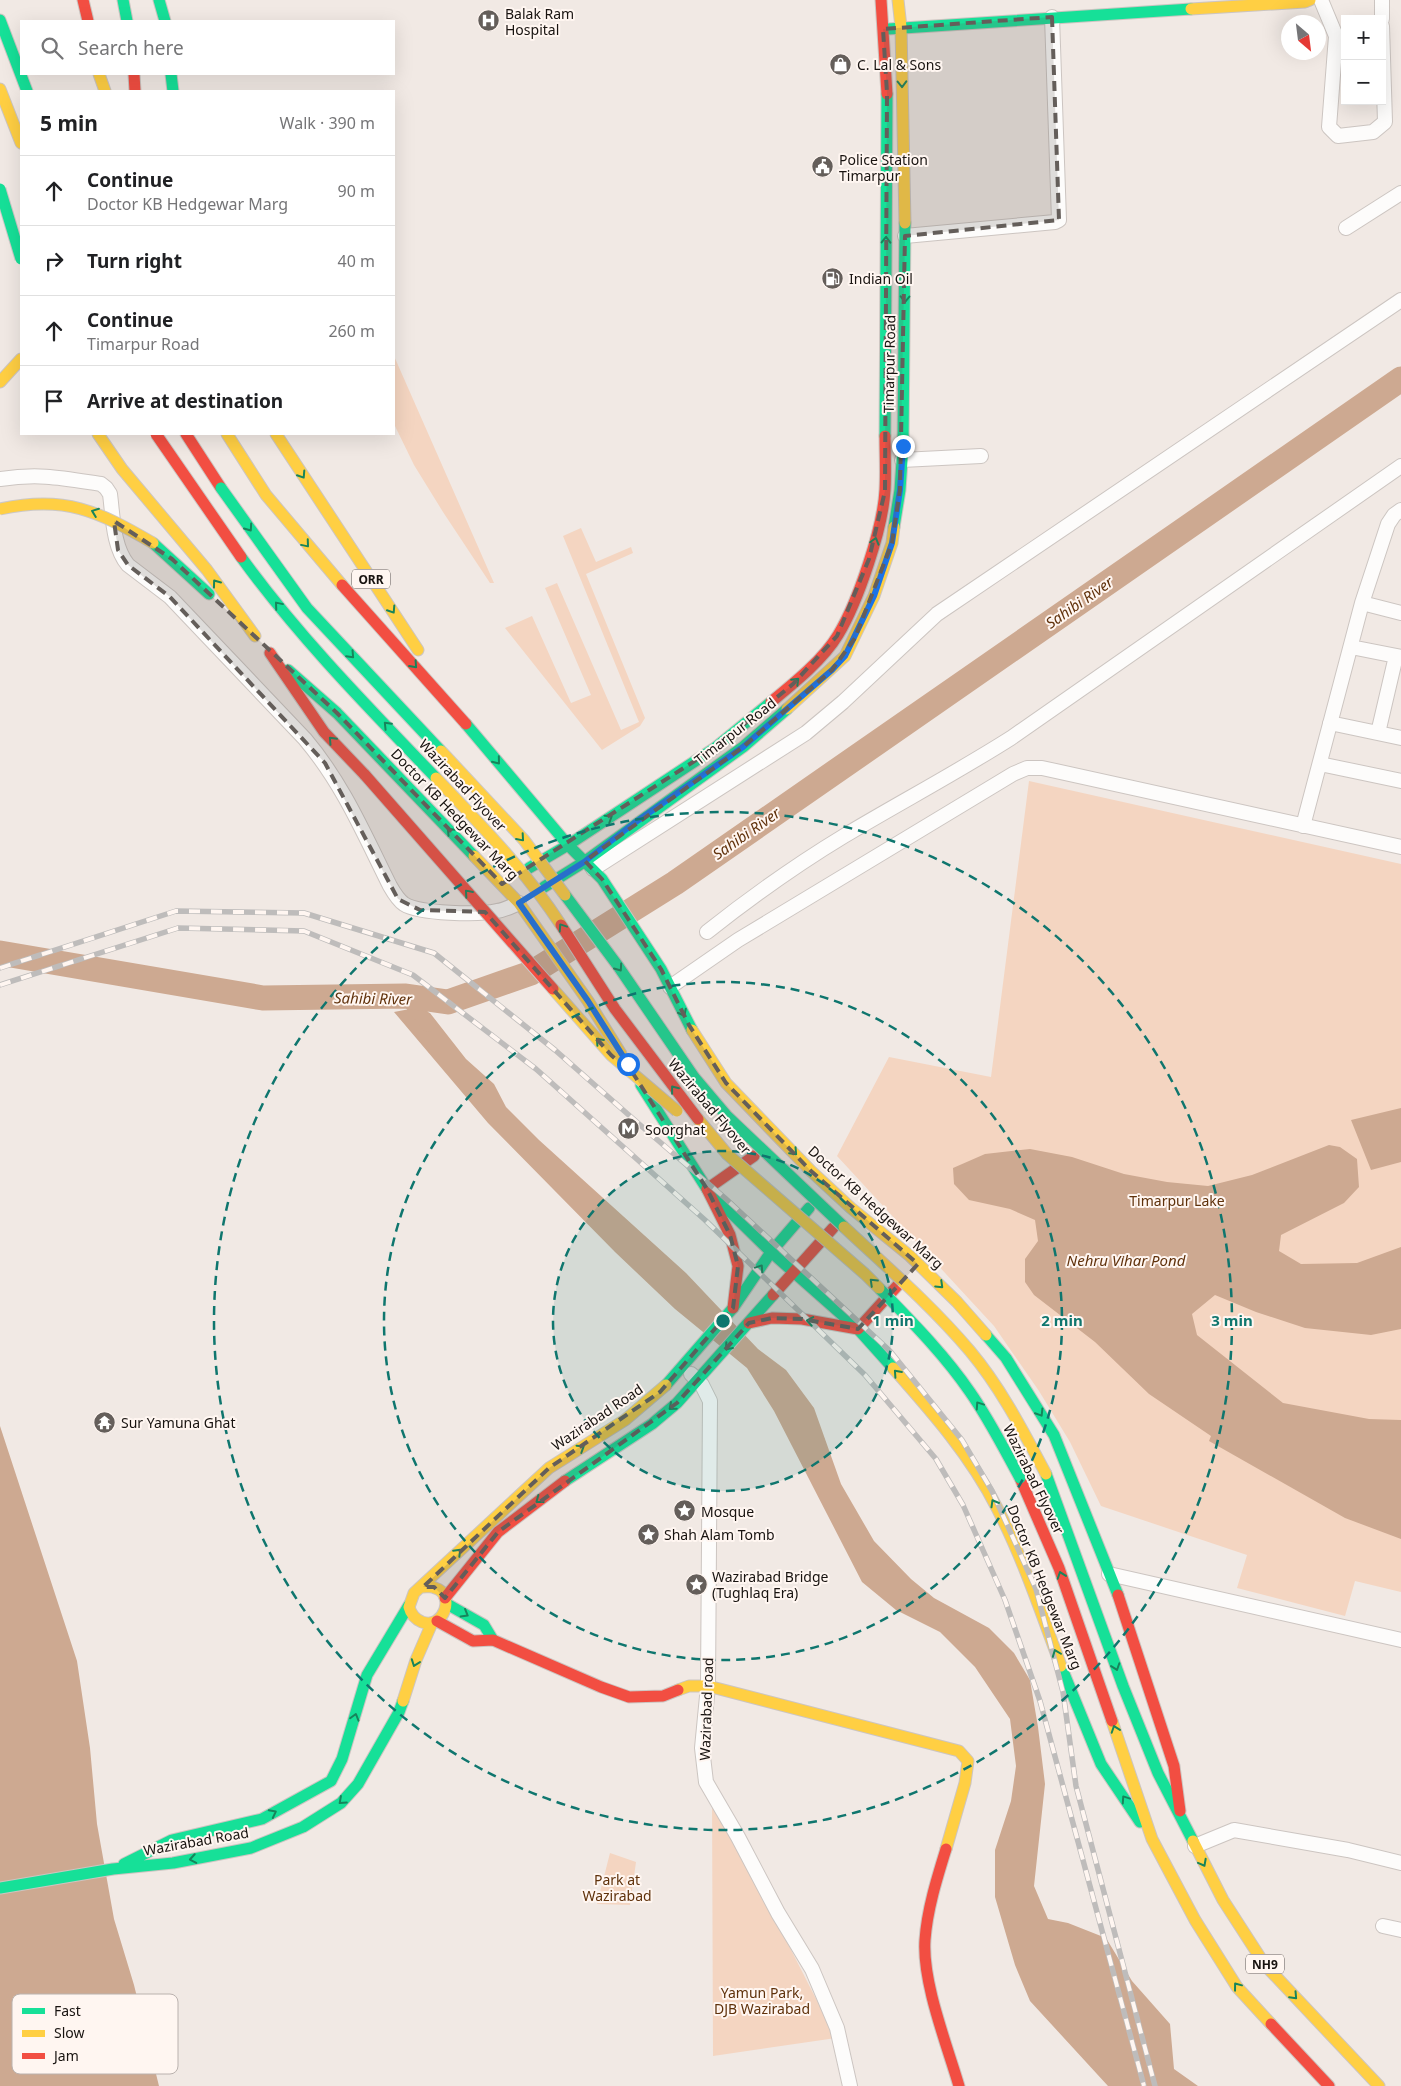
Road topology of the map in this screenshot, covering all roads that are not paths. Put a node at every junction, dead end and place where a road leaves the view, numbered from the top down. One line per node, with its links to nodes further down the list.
1 (83, 0): 13 (main road)
2 (123, 0): 14 (main road)
3 (159, 0): 15 (main road)
4 (881, 0): 17 (main road, Timarpur Road)
5 (898, 0): 16 (main road, Timarpur Road)
6 (1310, 0): 9 (main road)
7 (1321, 0): 18 (street)
8 (1382, 0): 10 (street)
9 (1186, 4): 11 (main road)
10 (1382, 15)
11 (1052, 17): 16 (main road); 35 (street)
12 (0, 20): 19 (main road)
13 (88, 20)
14 (127, 20)
15 (165, 20)
16 (901, 27): 17 (main road); 35 (main road, Timarpur Road, one-way to 35)
17 (883, 29): 67 (main road, Timarpur Road, one-way to 17)
18 (1383, 60)
19 (20, 73)
20 (21, 75): 25 (main road)
21 (99, 75): 26 (main road)
22 (134, 75): 27 (main road)
23 (171, 75): 28 (main road)
24 (0, 89): 29 (main road)
25 (27, 90)
26 (103, 90)
27 (135, 90)
28 (173, 90)
29 (20, 140)
30 (0, 189): 36 (main road, bridge)
31 (1401, 193): 34 (street)
32 (0, 213): 33 (street)
33 (20, 225)
34 (1346, 228)
35 (905, 236): 47 (main road, Timarpur Road, one-way to 47)
36 (20, 256)
37 (1401, 300): 69 (street)
38 (20, 360): 39 (main road)
39 (0, 382)
40 (99, 435): 55 (main road, one-way to 40)
41 (157, 435): 77 (main road, Wazirabad Flyover, one-way to 41, bridge)
42 (187, 435): 50 (main road, Wazirabad Flyover)
43 (196, 435): 50 (main road)
44 (228, 435): 61 (main road, one-way to 61)
45 (277, 435): 61 (main road, ORR, one-way to 61)
46 (981, 456): 47 (street)
47 (902, 460): 69 (main road, Timarpur Road)
48 (1401, 466): 72 (street)
49 (0, 479): 71 (street)
50 (221, 488): 97 (main road, Wazirabad Flyover / NH9, one-way to 97, bridge)
51 (0, 510): 55 (main road, one-way to 51, bridge)
52 (1399, 517): 53 (street)
53 (1362, 604): 54 (street); 56 (street)
54 (1401, 613)
55 (255, 636): 57 (main road, Doctor KB Hedgewar Marg)
56 (1350, 647): 58 (street); 60 (street)
57 (270, 653): 70 (main road, Doctor KB Hedgewar Marg, one-way to 57); 77 (main road, one-way to 57, bridge)
58 (1398, 656): 59 (street)
59 (1394, 694): 62 (street)
60 (1330, 723): 62 (street); 64 (street)
61 (466, 724): 67 (main road, Doctor KB Hedgewar Marg / ORR, one-way to 67)
62 (1378, 733): 63 (street)
63 (1401, 738)
64 (1320, 764): 65 (street); 66 (street)
65 (1401, 781)
66 (1303, 826): 68 (street); 73 (street)
67 (568, 844): 69 (main road, Doctor KB Hedgewar Marg / ORR); 70 (main road, Timarpur Road)
68 (1401, 847)
69 (593, 870): 71 (main road, Timarpur Road); 73 (main road, Doctor KB Hedgewar Marg)
70 (502, 884): 71 (main road, Doctor KB Hedgewar Marg)
71 (519, 903): 75 (main road, Doctor KB Hedgewar Marg)
72 (707, 932)
73 (670, 987): 74 (main road, Doctor KB Hedgewar Marg, one-way to 74)
74 (726, 1083): 75 (main road); 76 (main road, Doctor KB Hedgewar Marg)
75 (667, 1128): 79 (main road, Doctor KB Hedgewar Marg)
76 (780, 1138): 78 (main road, Doctor KB Hedgewar Marg, one-way to 78); 79 (main road)
77 (728, 1154): 98 (main road, Wazirabad Flyover / NH9, one-way to 77, bridge)
78 (828, 1186): 80 (main road, Doctor KB Hedgewar Marg); 81 (main road, Wazirabad Road)
79 (707, 1189): 81 (main road, Doctor KB Hedgewar Marg); 84 (main road)
80 (851, 1208): 82 (main road, Doctor KB Hedgewar Marg); 83 (main road)
81 (771, 1252): 83 (main road, Doctor KB Hedgewar Marg); 84 (main road, Wazirabad Road, one-way to 81)
82 (918, 1264): 86 (main road); 89 (main road, Doctor KB Hedgewar Marg, one-way to 89)
83 (793, 1272): 85 (main road); 86 (main road, Doctor KB Hedgewar Marg)
84 (732, 1308): 87 (main road, Wazirabad Road)
85 (749, 1323): 86 (main road, one-way to 85); 88 (main road, one-way to 88)
86 (858, 1329): 98 (main road, Doctor KB Hedgewar Marg, one-way to 86)
87 (686, 1363): 88 (street, Wazirabad road); 90 (main road, Wazirabad Road, one-way to 87)
88 (702, 1376): 91 (main road, one-way to 91); 96 (street, Wazirabad road)
89 (1109, 1574): 95 (street); 97 (main road, Doctor KB Hedgewar Marg)
90 (423, 1587): 91 (main road); 92 (main road)
91 (446, 1601): 93 (main road); 94 (main road, one-way to 94)
92 (409, 1606): 93 (main road); 101 (main road, Wazirabad Road, one-way to 92)
93 (435, 1622): 94 (main road); 101 (main road, Wazirabad Road, one-way to 101)
94 (493, 1640): 96 (main road)
95 (1401, 1640)
96 (708, 1686): 105 (street, Wazirabad road); 106 (main road)
97 (1181, 1819): 99 (main road, Doctor KB Hedgewar Marg / NH9)
98 (1152, 1840): 107 (main road, Doctor KB Hedgewar Marg / NH9, one-way to 98)
99 (1194, 1846): 100 (street); 108 (main road, Doctor KB Hedgewar Marg / NH9, one-way to 108)
100 (1401, 1863)
101 (113, 1869): 102 (main road, Wazirabad Road)
102 (0, 1888)
103 (1384, 1926): 104 (street)
104 (1401, 1930)
105 (850, 2086)
106 (959, 2086)
107 (1329, 2086)
108 (1379, 2086)

